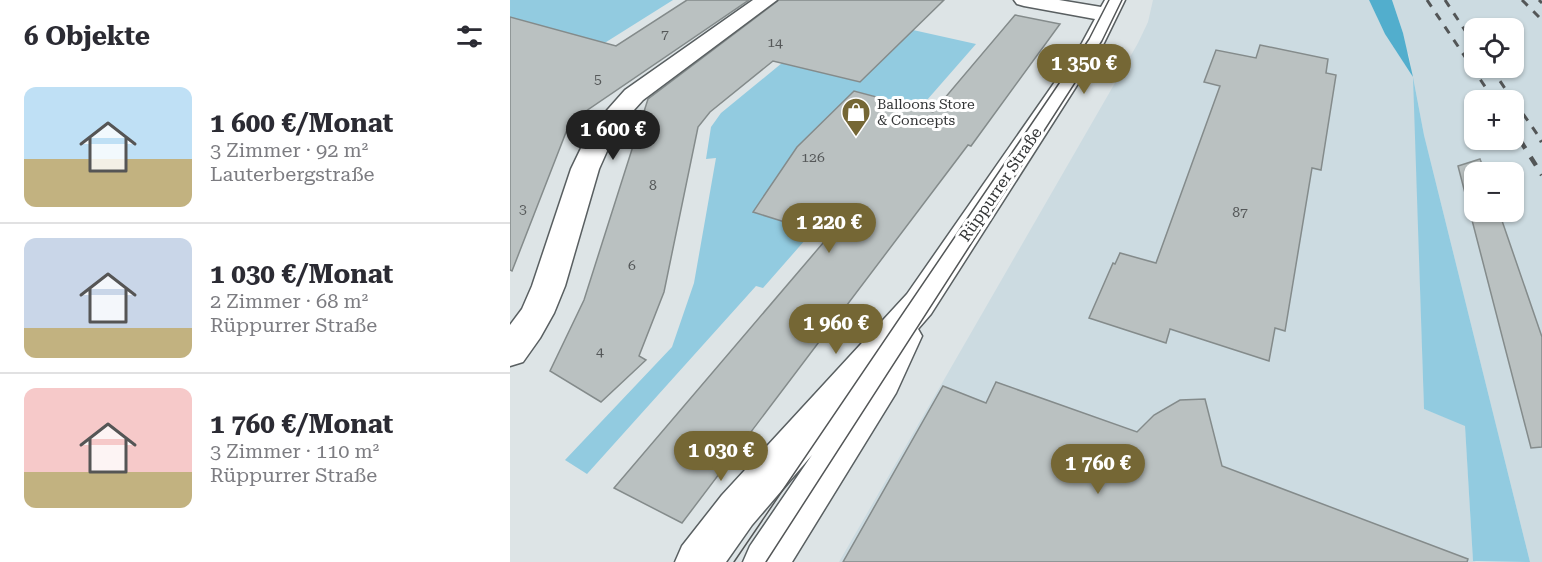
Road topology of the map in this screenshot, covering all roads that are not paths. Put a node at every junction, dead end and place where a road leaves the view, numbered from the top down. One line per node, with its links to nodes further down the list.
1 (767, 0): 5 (street)
2 (1024, 0): 3 (street)
3 (1111, 8): 4 (street, Rüppurrer Straße)
4 (919, 304): 6 (street, Rüppurrer Straße); 7 (street, Rüppurrer Straße)
5 (510, 351)
6 (698, 562)
7 (766, 562)

